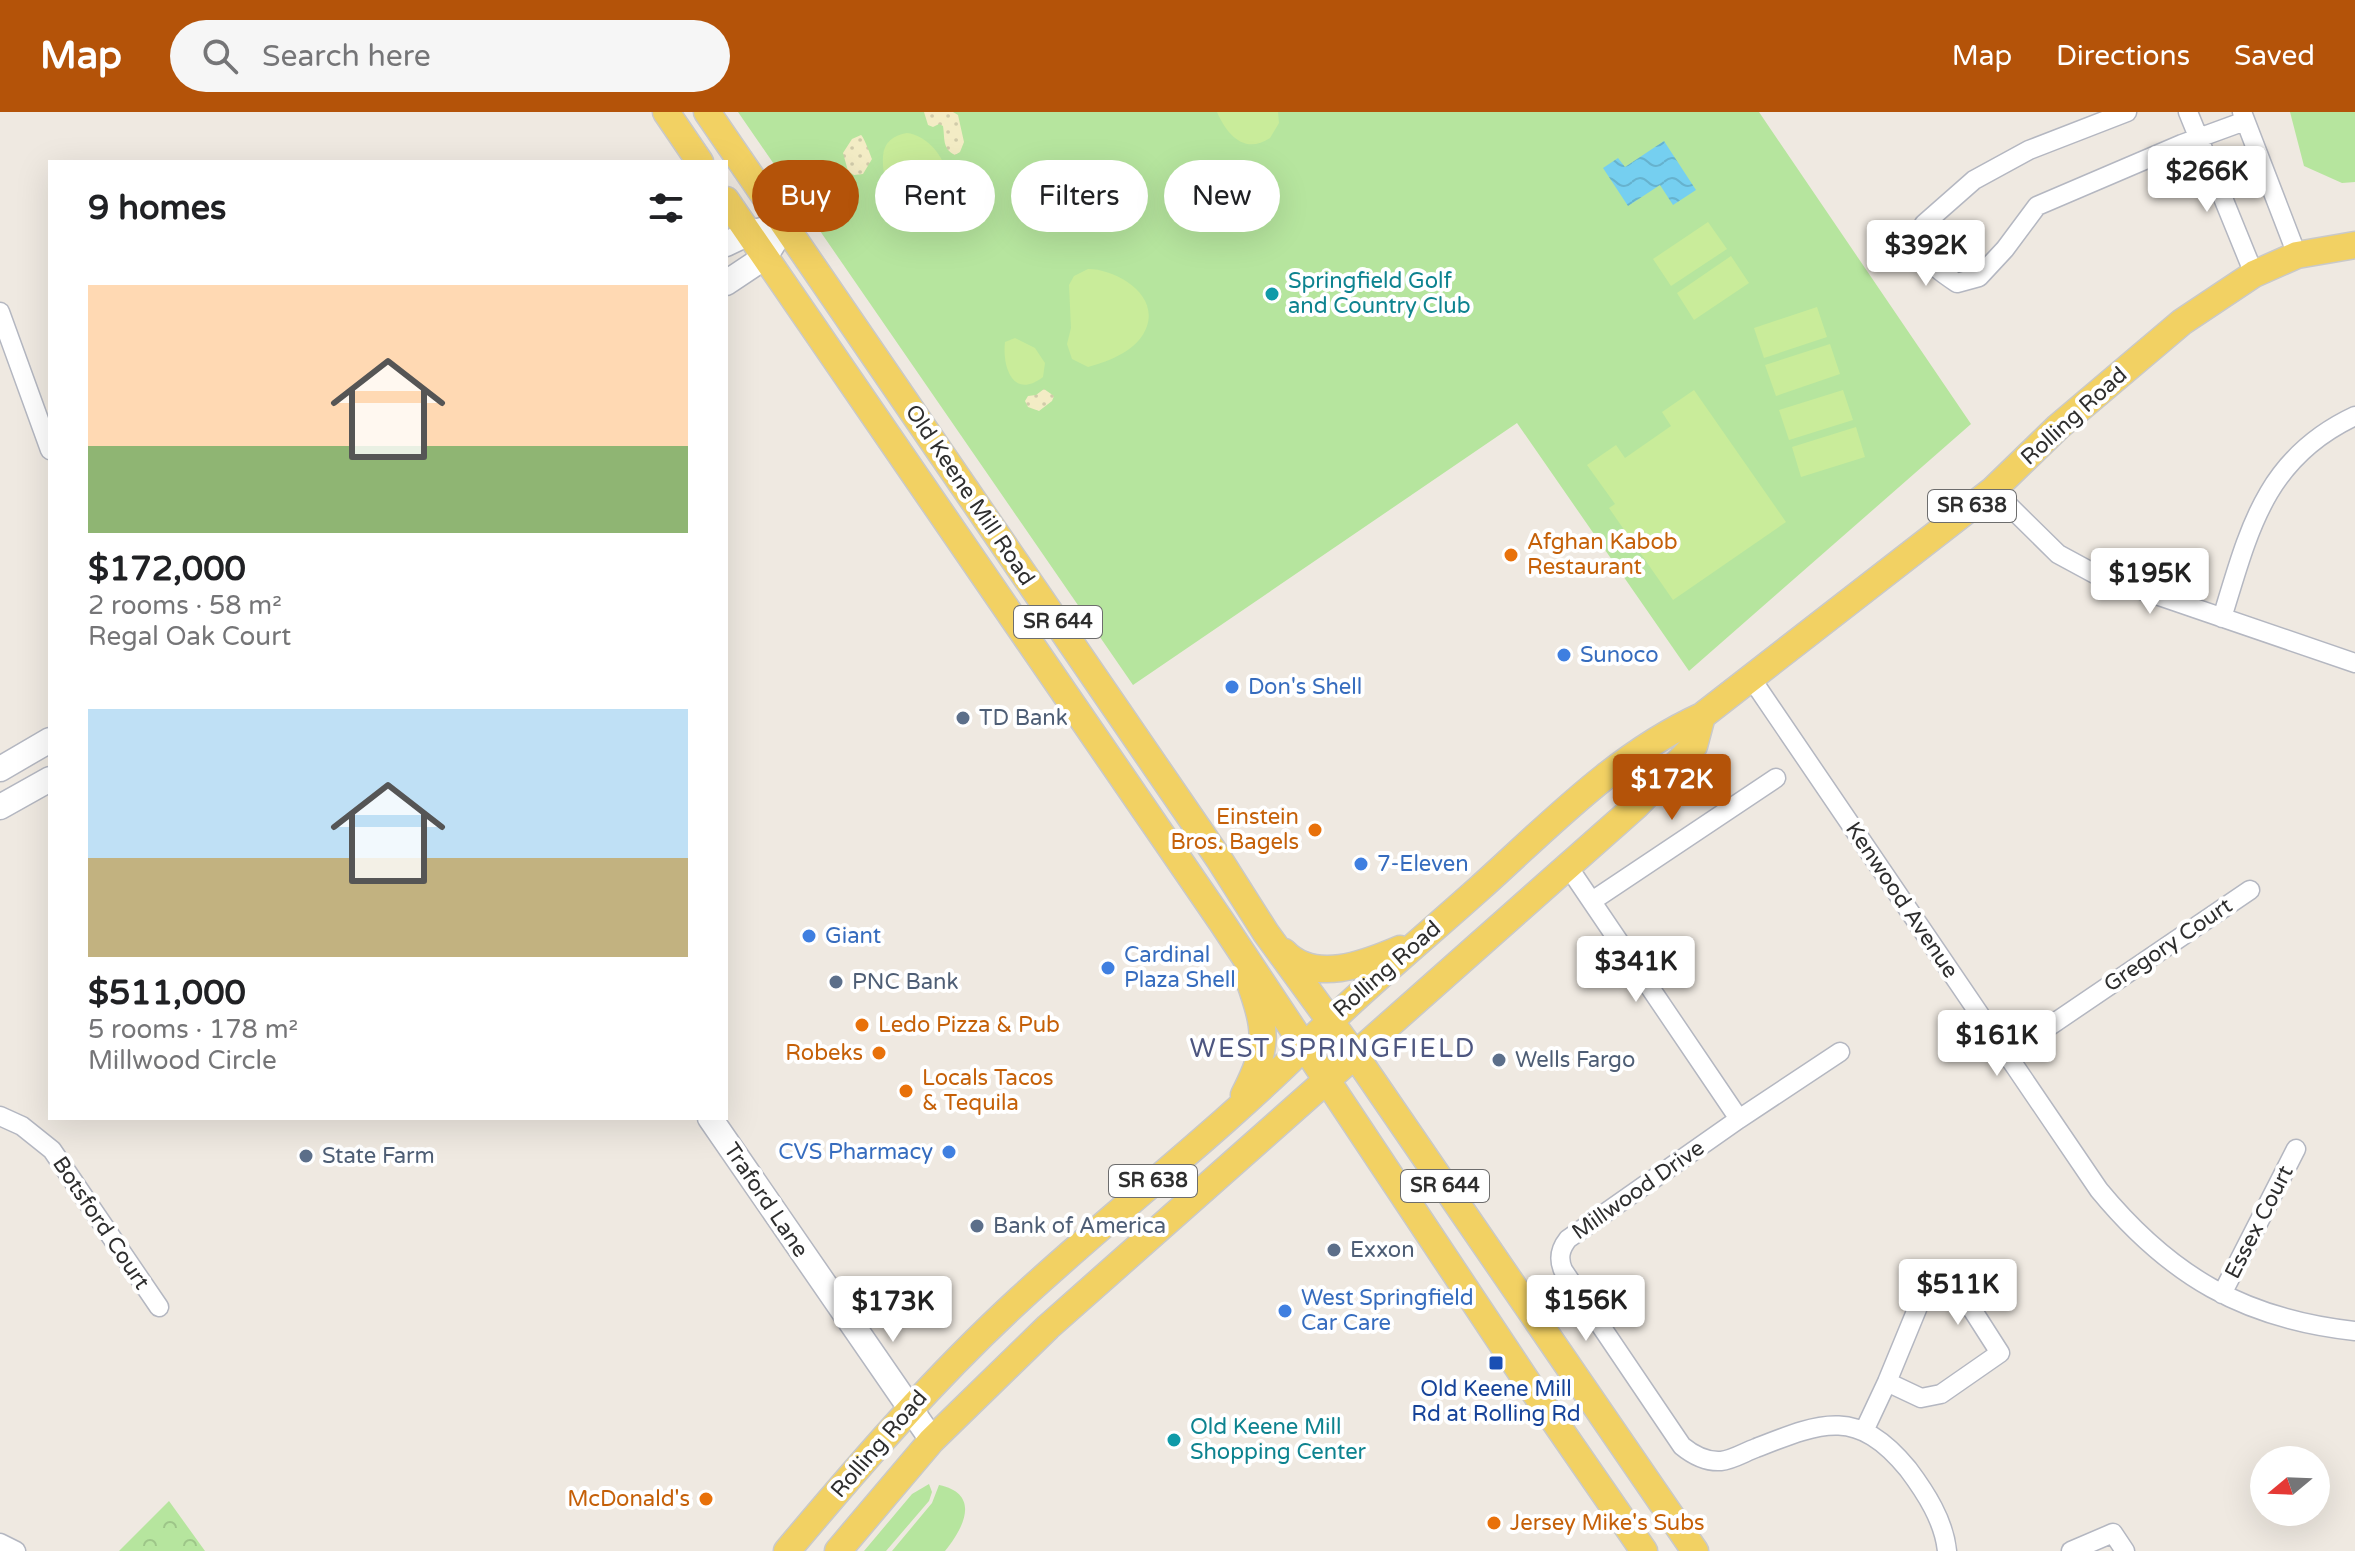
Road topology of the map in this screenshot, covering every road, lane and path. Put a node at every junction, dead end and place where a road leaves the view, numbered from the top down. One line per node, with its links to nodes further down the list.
1 (666, 112): 7 (main road)
2 (707, 112): 8 (main road, Old Keene Mill Road / SR 644)
3 (2127, 112): 6 (street)
4 (2188, 112): 6 (street)
5 (2243, 116): 6 (street); 15 (street)
6 (2199, 138): 17 (street)
7 (699, 160)
8 (752, 177)
9 (728, 207): 13 (main road, Old Keene Mill Road / SR 644)
10 (759, 232): 13 (street)
11 (781, 232): 16 (street)
12 (790, 232): 35 (main road, Old Keene Mill Road / SR 644)
13 (737, 238): 16 (main road, Old Keene Mill Road / SR 644)
14 (2355, 245): 15 (main road, Rolling Road / SR 638)
15 (2297, 255): 17 (main road, Rolling Road / SR 638)
16 (765, 257): 18 (street); 36 (main road, Old Keene Mill Road / SR 644)
17 (2254, 274): 22 (main road, Rolling Road / SR 638)
18 (728, 282)
19 (0, 312): 21 (street)
20 (2355, 416): 23 (street)
21 (48, 444)
22 (1993, 490): 23 (street); 25 (main road, Rolling Road / SR 638)
23 (2222, 618): 24 (street)
24 (2355, 663)
25 (1751, 678): 26 (main road, Rolling Road / SR 638); 42 (street, Kenwood Avenue)
26 (1702, 716): 32 (main road, Rolling Road / SR 638); 37 (main road, Rolling Road / SR 638)
27 (48, 741): 28 (street)
28 (0, 769)
29 (1776, 778): 34 (street)
30 (48, 780): 31 (street)
31 (0, 807)
32 (1567, 865): 34 (street); 41 (main road, Rolling Road / SR 638)
33 (2250, 890): 42 (street, Gregory Court)
34 (1592, 901): 46 (street)
35 (1266, 933): 37 (main road); 38 (main road, Old Keene Mill Road / SR 644)
36 (1233, 940): 39 (main road, Old Keene Mill Road / SR 644); 44 (main road)
37 (1421, 940): 38 (main road, Rolling Road / SR 638)
38 (1329, 1020): 39 (main road, Rolling Road / SR 638); 41 (main road, Old Keene Mill Road / SR 644)
39 (1304, 1047): 43 (main road, Old Keene Mill Road / SR 644); 44 (main road, Rolling Road / SR 638)
40 (1840, 1052): 46 (street, Millwood Drive)
41 (1355, 1055): 43 (main road, Rolling Road / SR 638); 61 (main road, Old Keene Mill Road / SR 644)
42 (2007, 1055): 49 (street, Kenwood Avenue)
43 (1327, 1079): 55 (main road, Rolling Road / SR 638); 60 (main road, Old Keene Mill Road / SR 644)
44 (1239, 1105): 53 (main road, Rolling Road / SR 638)
45 (0, 1116): 50 (street, Botsford Court)
46 (1739, 1119): 54 (street, Millwood Drive)
47 (711, 1120): 53 (street, Traford Lane)
48 (2296, 1149): 49 (street, Essex Court)
49 (2222, 1294): 51 (street, Kenwood Avenue)
50 (159, 1307)
51 (2355, 1331)
52 (1887, 1382): 52 (street); 54 (street)
53 (909, 1409): 55 (street, Traford Lane); 58 (main road, Rolling Road / SR 638)
54 (1864, 1431): 62 (street, Millwood Drive)
55 (932, 1440): 59 (main road, Rolling Road / SR 638)
56 (0, 1543): 57 (street)
57 (16, 1551)
58 (787, 1551)
59 (838, 1551)
60 (1644, 1551)
61 (1695, 1551)
62 (1947, 1551)
63 (2071, 1551): 64 (street)
64 (2125, 1551)

